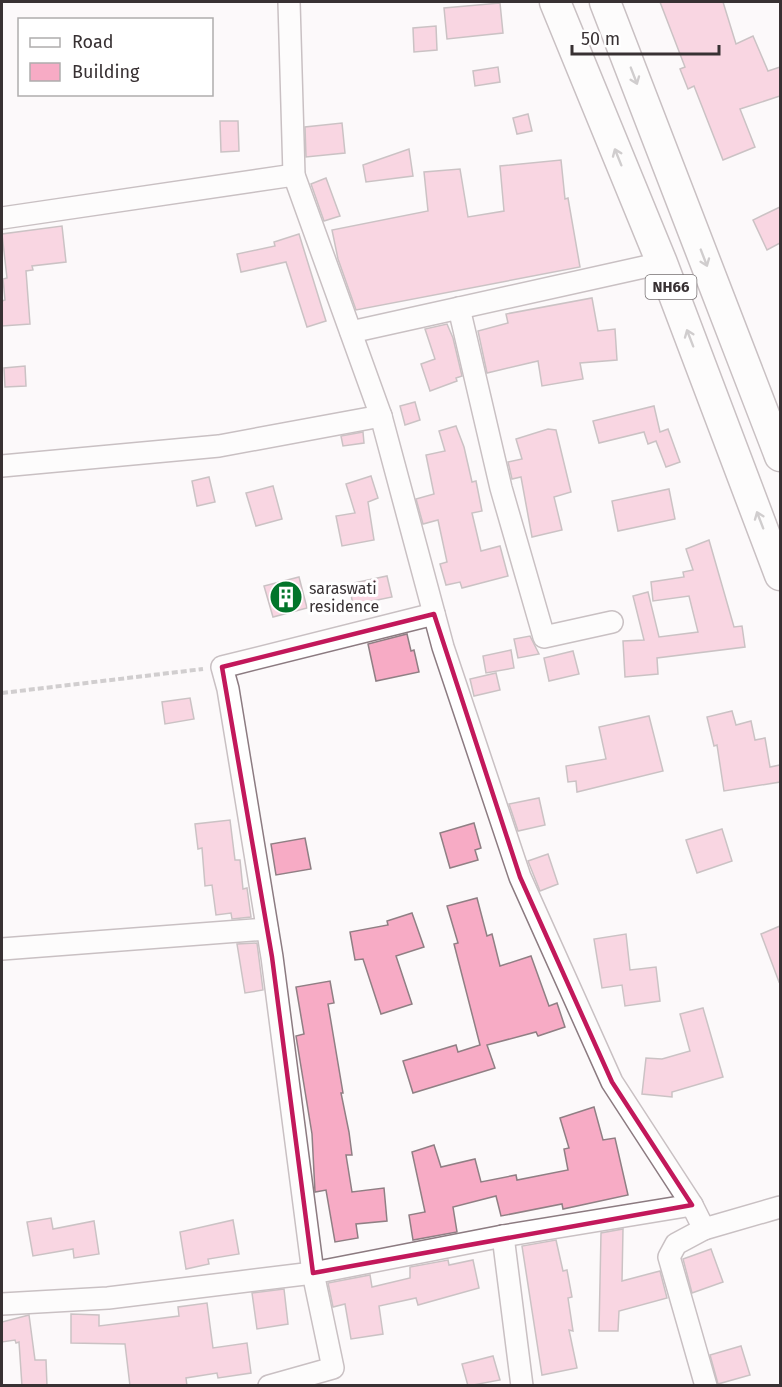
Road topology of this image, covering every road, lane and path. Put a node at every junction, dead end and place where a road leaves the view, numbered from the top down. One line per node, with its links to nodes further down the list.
1 (289, 2): 4 (street)
2 (555, 2): 6 (highway, NH66, one-way to 2)
3 (605, 2): 10 (highway, NH66, one-way to 10)
4 (294, 175): 5 (street); 8 (street)
5 (2, 218)
6 (662, 263): 7 (street); 12 (highway, NH66, one-way to 6)
7 (459, 308): 8 (street); 14 (street)
8 (351, 332): 9 (street)
9 (381, 416): 11 (street); 13 (street)
10 (780, 456)
11 (2, 466)
12 (780, 575)
13 (434, 614): 15 (street); 19 (street)
14 (612, 622)
15 (222, 667): 16 (path); 17 (street)
16 (2, 693)
17 (267, 928): 18 (street); 23 (street)
18 (2, 949)
19 (692, 1205): 21 (street); 22 (street)
20 (780, 1207): 21 (street)
21 (704, 1229): 27 (street)
22 (504, 1236): 23 (street); 26 (street)
23 (313, 1273): 24 (street); 25 (street)
24 (2, 1304)
25 (269, 1386)
26 (522, 1386)
27 (706, 1386)

